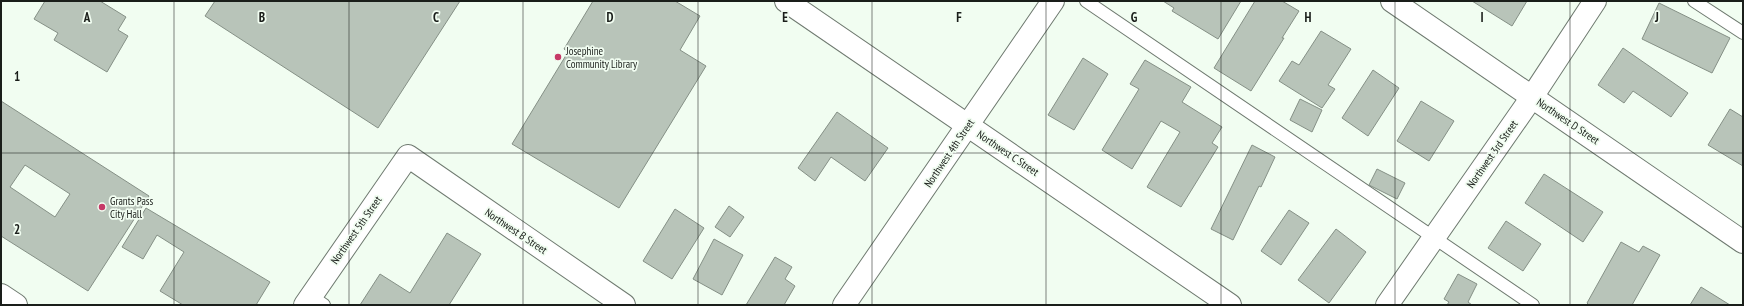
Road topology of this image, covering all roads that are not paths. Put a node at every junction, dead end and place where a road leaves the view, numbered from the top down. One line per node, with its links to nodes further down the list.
1 (786, 1): 9 (street, Northwest C Street)
2 (1053, 1): 9 (street, Northwest 4th Street)
3 (1086, 1): 11 (lane)
4 (1392, 1): 8 (street, Northwest D Street)
5 (1595, 1): 8 (street, Northwest 3rd Street)
6 (1694, 1): 7 (lane)
7 (1743, 33)
8 (1532, 96): 11 (street, Northwest 3rd Street); 12 (street, Northwest D Street)
9 (968, 126): 17 (street, Northwest 4th Street); 18 (street, Northwest C Street)
10 (408, 156): 14 (street, Northwest 5th Street); 16 (street, Northwest B Street)
11 (1434, 236): 19 (street, Northwest 3rd Street); 20 (lane)
12 (1743, 242)
13 (1, 295): 15 (street)
14 (314, 302)
15 (16, 305)
16 (624, 305)
17 (844, 305)
18 (1230, 305)
19 (1387, 305)
20 (1533, 305)

